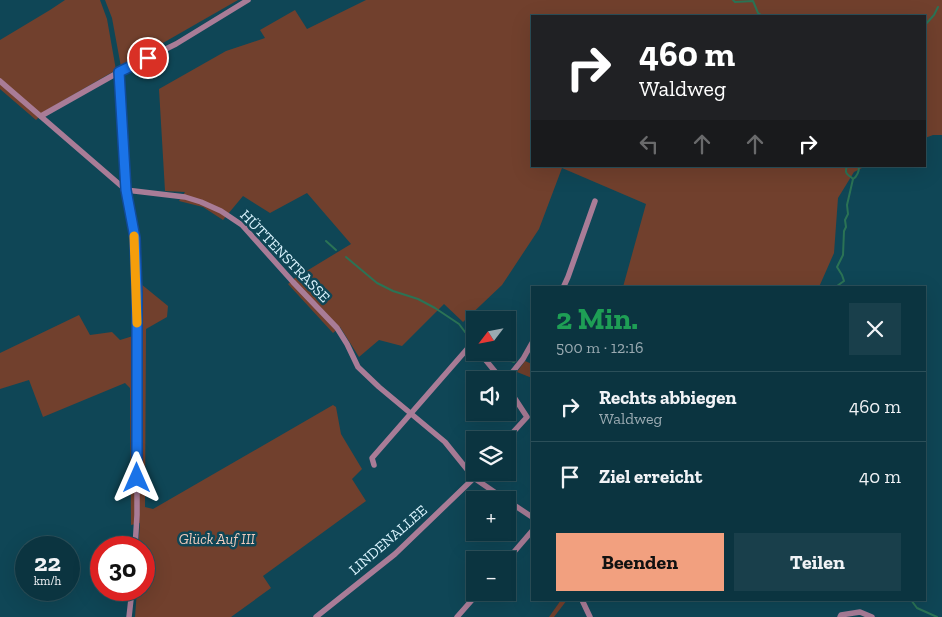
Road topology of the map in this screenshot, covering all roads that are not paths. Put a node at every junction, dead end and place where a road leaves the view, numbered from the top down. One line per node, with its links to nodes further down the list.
1 (248, 0): 2 (street)
2 (119, 72): 4 (street); 5 (street)
3 (0, 81): 4 (street)
4 (41, 116): 5 (street)
5 (126, 190): 14 (street, HÜTTENSTRASSE); 24 (street)
6 (595, 201): 7 (street)
7 (564, 286)
8 (531, 345): 12 (street)
9 (466, 350): 14 (street)
10 (486, 361): 11 (street)
11 (496, 371)
12 (512, 371)
13 (516, 401): 15 (street)
14 (410, 414): 16 (street); 17 (street, HÜTTENSTRASSE)
15 (515, 431)
16 (374, 465)
17 (466, 466)
18 (468, 481): 31 (street, LINDENALLEE)
19 (482, 481): 20 (street, HÜTTENSTRASSE)
20 (495, 491)
21 (516, 506): 22 (street, HÜTTENSTRASSE)
22 (531, 516)
23 (531, 533): 25 (street)
24 (136, 536)
25 (516, 551)
26 (131, 601): 30 (street)
27 (471, 601): 32 (street)
28 (582, 601): 33 (street)
29 (841, 616): 34 (street)
30 (130, 617)
31 (316, 617)
32 (457, 617)
33 (590, 617)
34 (872, 617)

